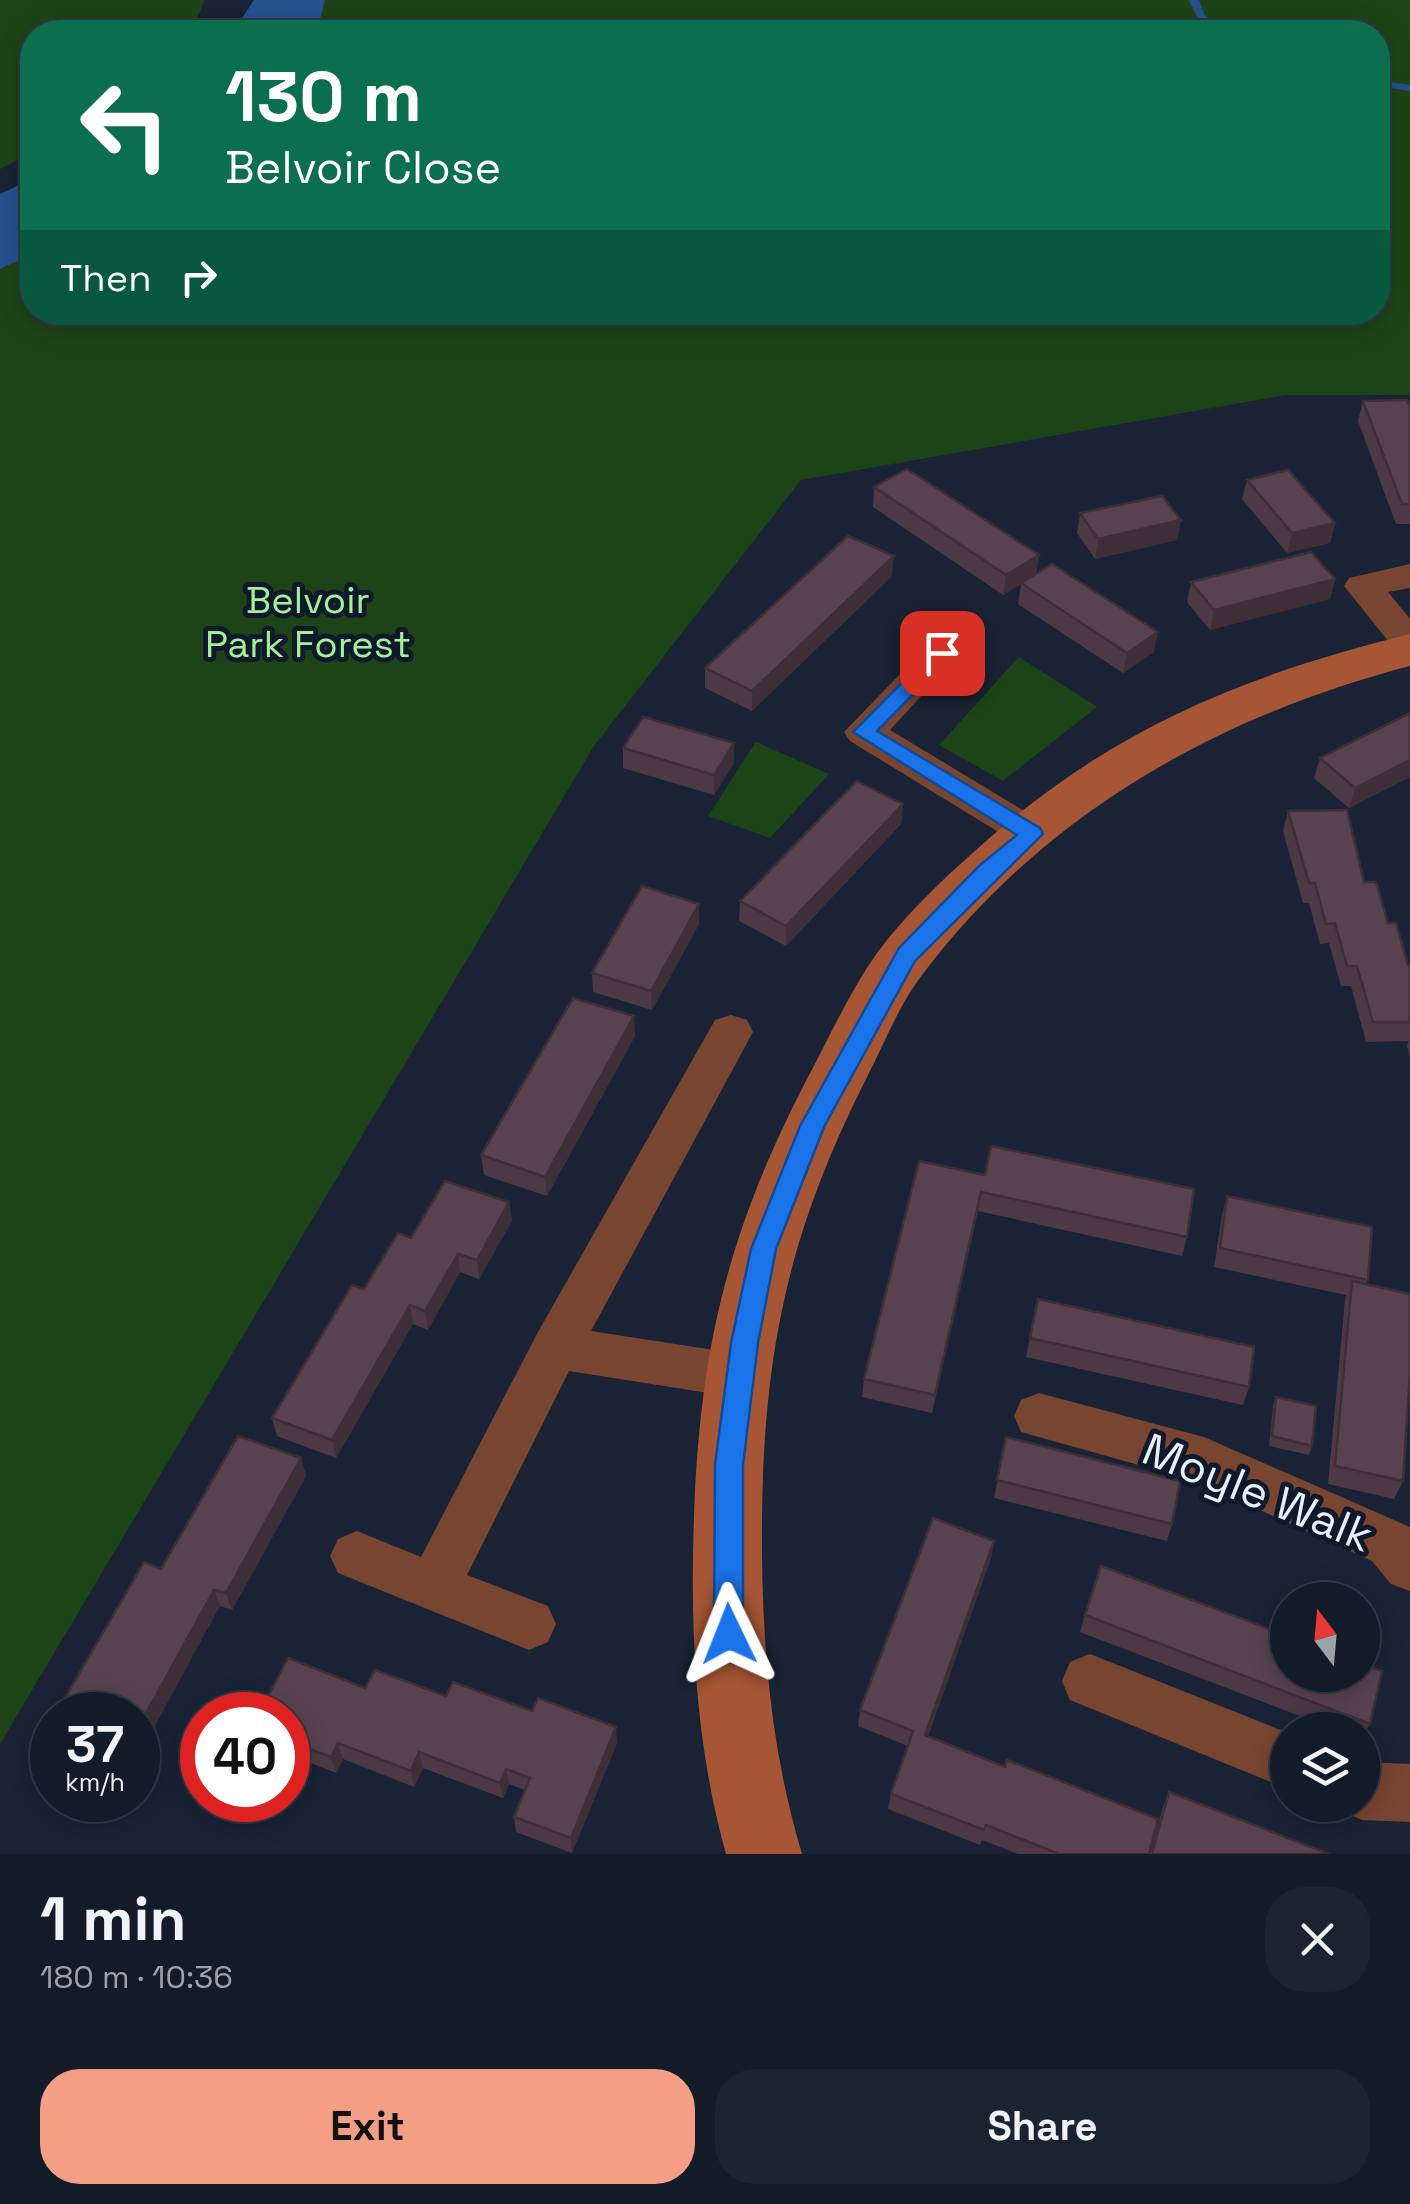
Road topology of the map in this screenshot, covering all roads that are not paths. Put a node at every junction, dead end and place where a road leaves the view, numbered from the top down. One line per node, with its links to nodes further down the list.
1 (1410, 576): 2 (street)
2 (1410, 646): 4 (street)
3 (942, 653): 4 (street)
4 (1032, 834): 7 (street)
5 (730, 1032): 6 (street)
6 (556, 1347): 7 (street); 11 (street)
7 (740, 1376): 17 (street)
8 (1039, 1416): 10 (street, Moyle Walk)
9 (357, 1556): 11 (street)
10 (1410, 1566)
11 (433, 1587): 12 (street)
12 (529, 1624)
13 (1090, 1681): 14 (street)
14 (1270, 1754)
15 (1380, 1792): 16 (street)
16 (1410, 1793)
17 (764, 1854)

